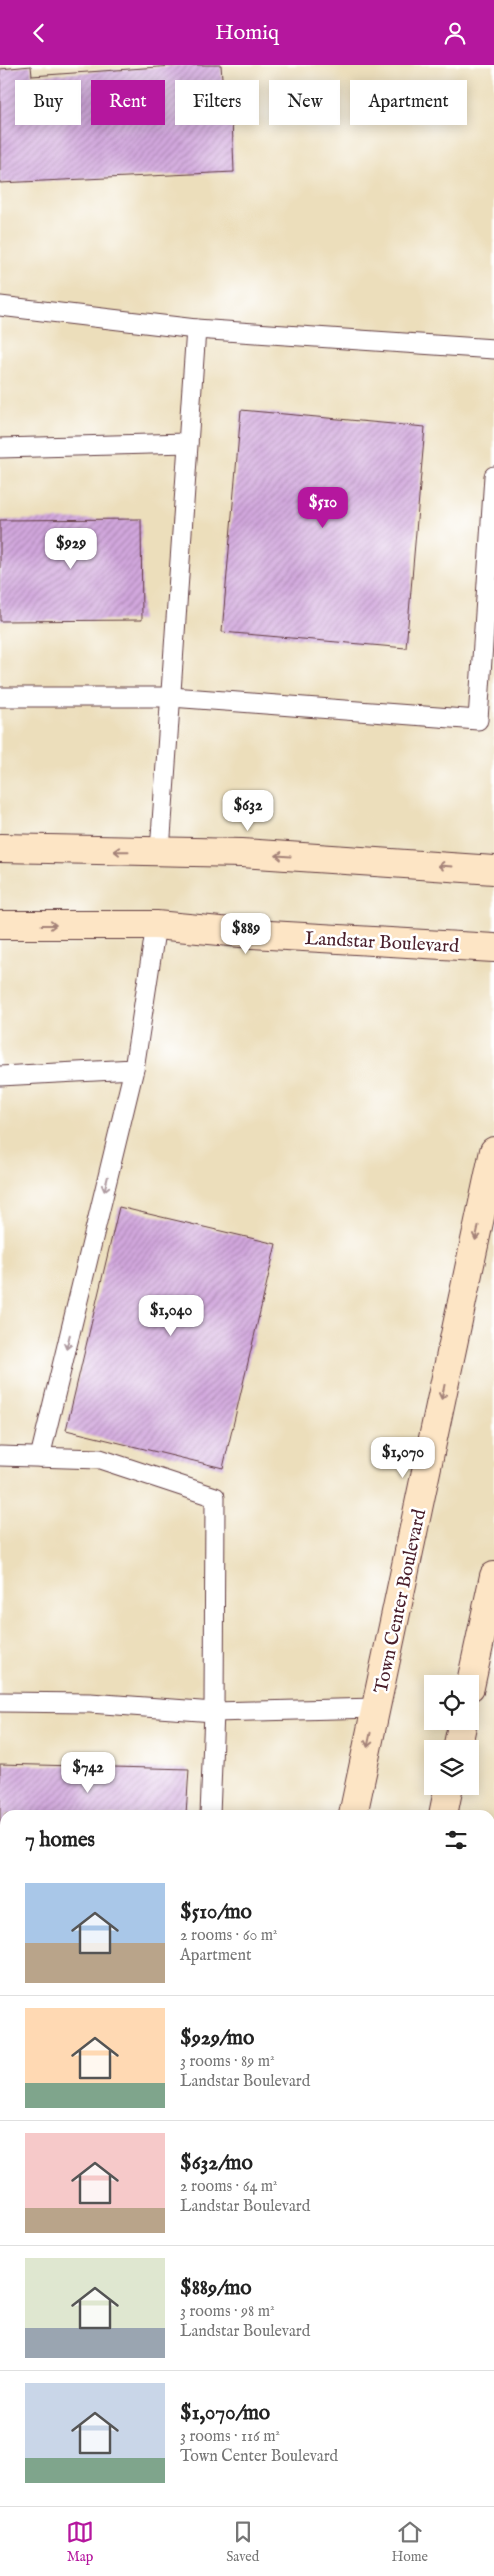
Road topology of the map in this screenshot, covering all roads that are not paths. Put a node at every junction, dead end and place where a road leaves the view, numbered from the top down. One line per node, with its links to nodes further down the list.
1 (0, 306): 2 (lane)
2 (196, 329): 3 (lane); 4 (lane)
3 (494, 349)
4 (188, 443): 5 (lane); 8 (lane)
5 (0, 448)
6 (494, 476): 8 (lane)
7 (0, 697): 8 (lane)
8 (171, 697): 10 (lane)
9 (0, 848): 10 (main road, one-way to 9)
10 (160, 851): 11 (main road, one-way to 10)
11 (494, 870)
12 (0, 925): 13 (main road, Landstar Boulevard, one-way to 13)
13 (156, 925): 14 (main road, Landstar Boulevard); 15 (lane)
14 (494, 948)
15 (134, 1069): 16 (lane); 19 (lane, one-way to 19)
16 (0, 1076)
17 (494, 1151): 23 (main road, Town Center Boulevard, one-way to 23)
18 (0, 1456): 19 (lane)
19 (40, 1457): 24 (lane)
20 (494, 1576): 21 (main road)
21 (473, 1675)
22 (0, 1702): 24 (lane)
23 (376, 1708): 24 (lane); 27 (main road, Town Center Boulevard, one-way to 27)
24 (214, 1712): 26 (lane)
25 (447, 1795): 28 (main road)
26 (210, 1810)
27 (354, 1810)
28 (444, 1810)

